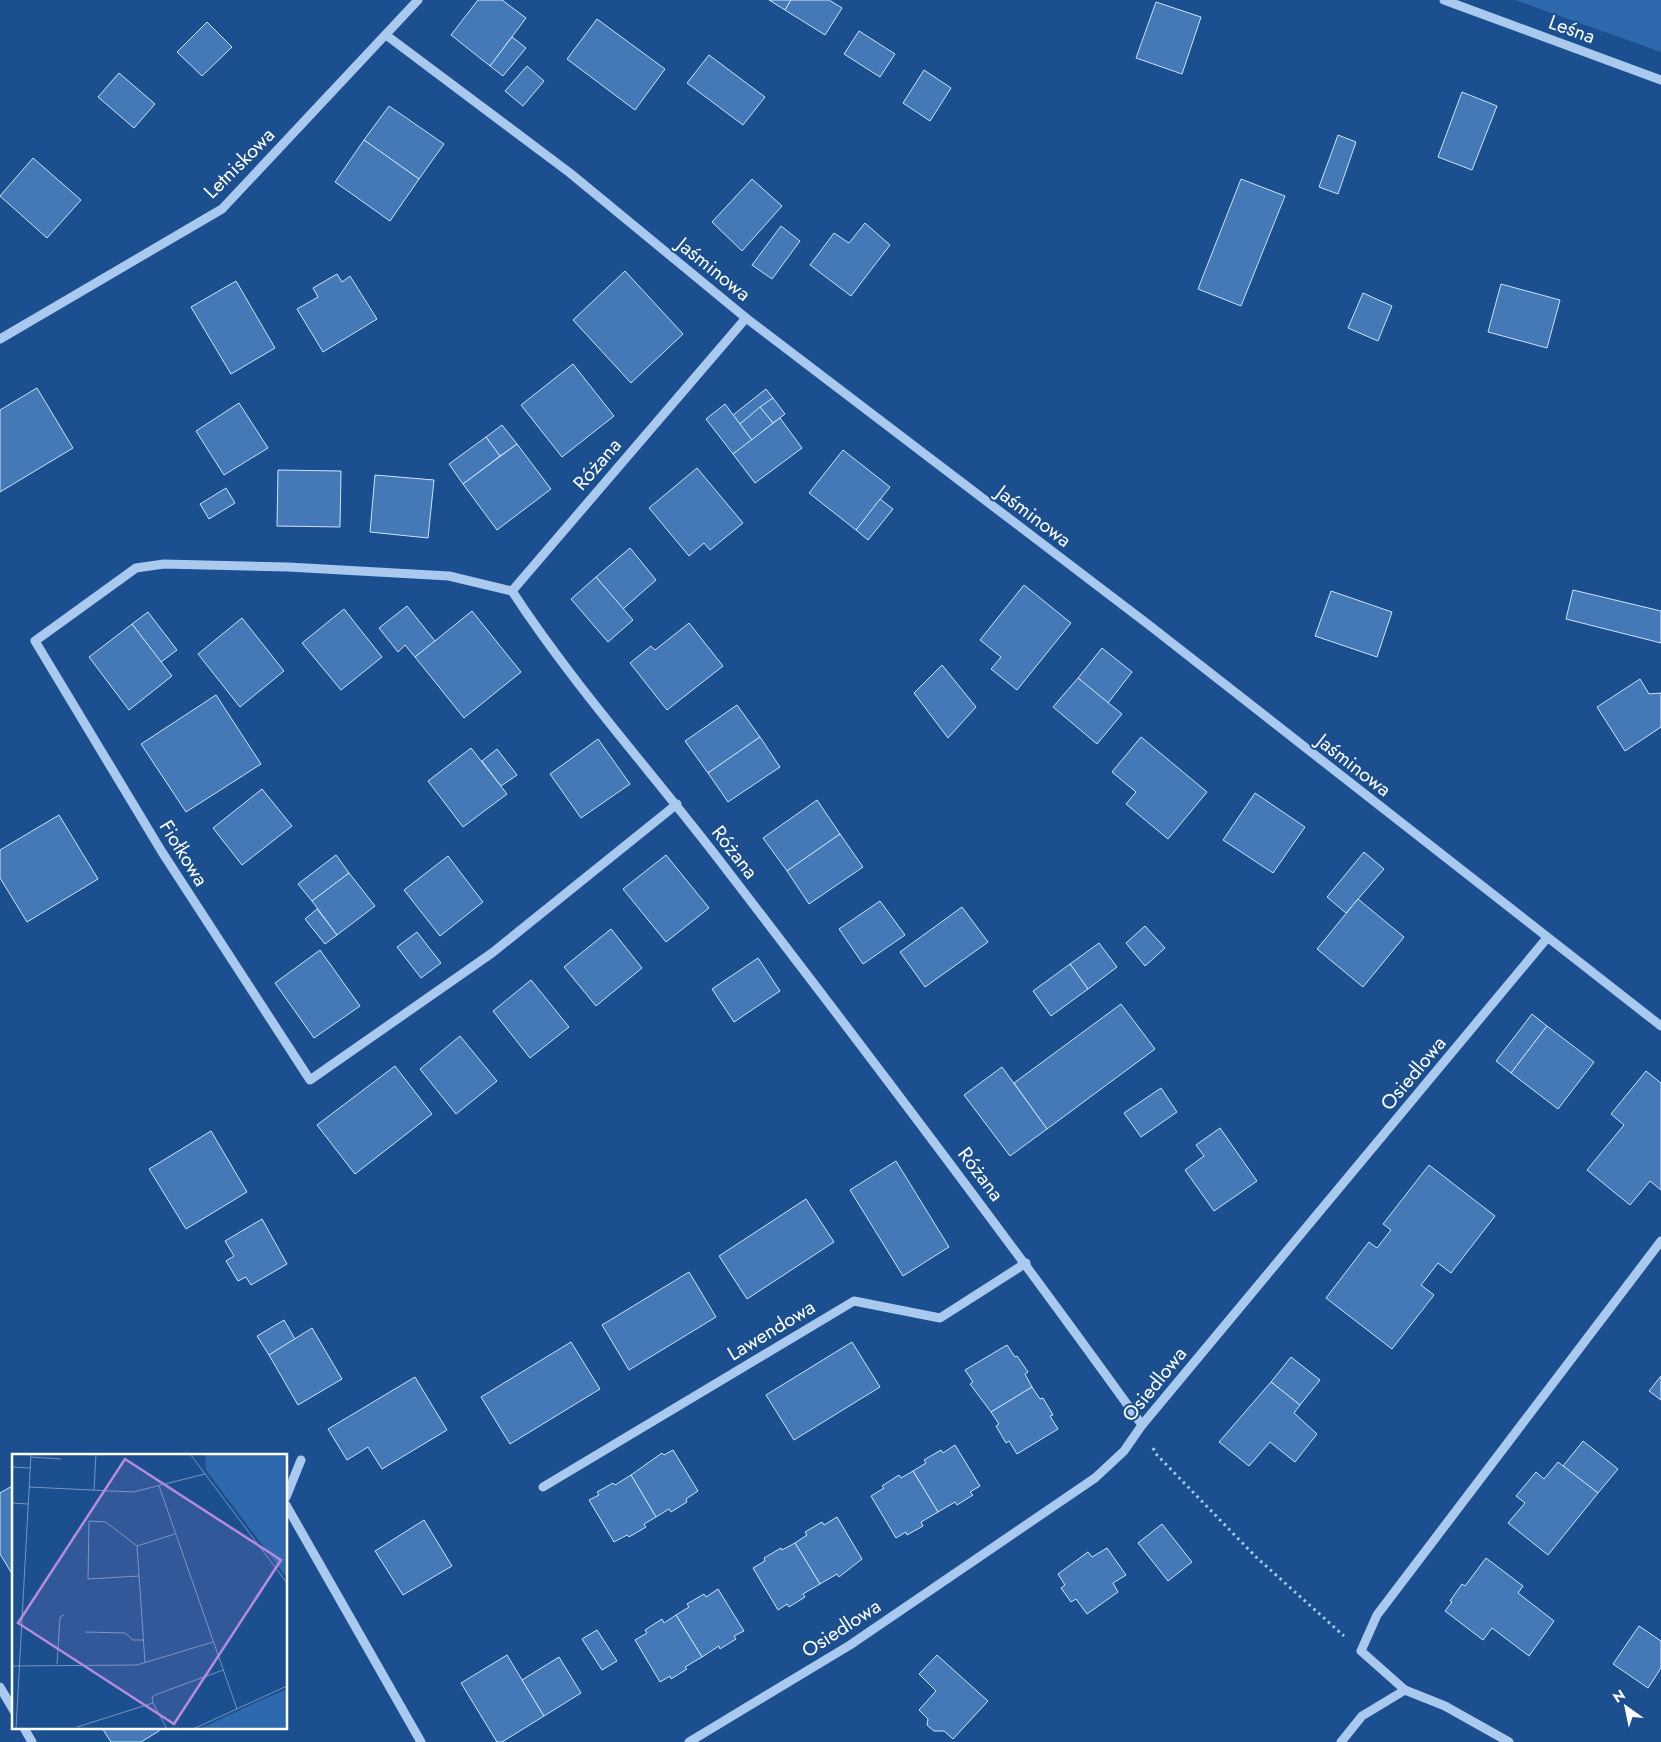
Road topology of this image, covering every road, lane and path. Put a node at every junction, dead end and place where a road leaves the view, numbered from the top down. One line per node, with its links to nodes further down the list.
1 (418, 0): 3 (street, Letniskowa)
2 (1444, 0): 4 (street, Leśna)
3 (386, 35): 5 (street, Jaśminowa); 6 (street, Letniskowa)
4 (1661, 80)
5 (746, 318): 7 (street, Różana); 9 (street, Jaśminowa)
6 (0, 339)
7 (512, 591): 8 (street, Różana); 8 (street, Fiołkowa)
8 (676, 804): 12 (street, Różana)
9 (1547, 938): 10 (street, Jaśminowa); 13 (street, Osiedlowa)
10 (1661, 1026)
11 (1661, 1241): 18 (street)
12 (1026, 1263): 13 (street, Różana); 15 (street, Lawendowa)
13 (1142, 1425): 18 (path); 25 (street, Osiedlowa)
14 (301, 1460): 16 (street)
15 (543, 1487)
16 (288, 1492)
17 (288, 1509): 24 (street)
18 (1361, 1651): 20 (street)
19 (0, 1687): 21 (street)
20 (1405, 1690): 26 (street); 27 (street)
21 (12, 1708)
22 (25, 1730): 23 (street)
23 (32, 1742)
24 (421, 1742)
25 (690, 1742)
26 (1342, 1742)
27 (1509, 1742)

